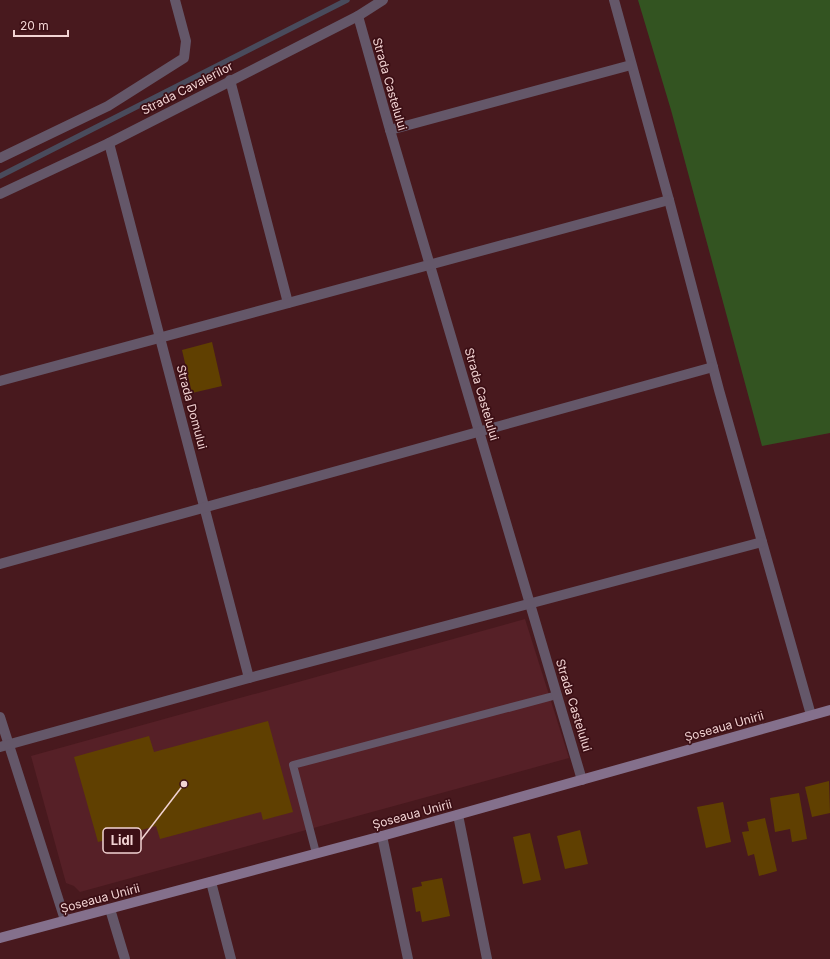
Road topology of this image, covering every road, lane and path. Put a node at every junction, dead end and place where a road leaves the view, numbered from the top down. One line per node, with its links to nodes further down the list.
1 (174, 0): 9 (street)
2 (383, 0): 4 (street, Strada Cavalerilor)
3 (614, 0): 5 (street)
4 (358, 16): 6 (street, Strada Cavalerilor); 7 (street, Strada Castelului)
5 (631, 65): 7 (street); 11 (street)
6 (230, 80): 8 (street, Strada Cavalerilor); 13 (street)
7 (390, 130): 12 (street, Strada Castelului)
8 (109, 143): 10 (street, Strada Cavalerilor); 14 (street, Strada Domului)
9 (0, 158)
10 (0, 194)
11 (669, 200): 12 (street); 15 (street)
12 (430, 265): 13 (street); 17 (street, Strada Castelului)
13 (288, 303): 14 (street)
14 (160, 338): 16 (street); 18 (street, Strada Domului)
15 (713, 367): 17 (street); 19 (street)
16 (0, 381)
17 (479, 432): 18 (street); 21 (street, Strada Castelului)
18 (204, 507): 20 (street); 22 (street, Strada Domului)
19 (762, 542): 21 (street); 25 (street)
20 (0, 564)
21 (530, 604): 22 (street); 23 (street, Strada Castelului)
22 (249, 678): 27 (street)
23 (557, 695): 28 (street, Strada Castelului); 31 (lane)
24 (830, 710): 25 (main road, Șoseaua Unirii)
25 (811, 715): 28 (main road, Șoseaua Unirii)
26 (0, 717): 27 (street)
27 (4, 746): 34 (street)
28 (582, 780): 29 (main road, Șoseaua Unirii)
29 (458, 815): 30 (main road, Șoseaua Unirii); 39 (street)
30 (382, 836): 31 (main road, Șoseaua Unirii); 38 (street)
31 (316, 853): 32 (main road, Șoseaua Unirii)
32 (211, 882): 33 (main road, Șoseaua Unirii); 37 (street)
33 (110, 909): 34 (main road, Șoseaua Unirii); 36 (street)
34 (65, 920): 35 (main road, Șoseaua Unirii)
35 (0, 938)
36 (125, 959)
37 (232, 959)
38 (408, 959)
39 (487, 959)

